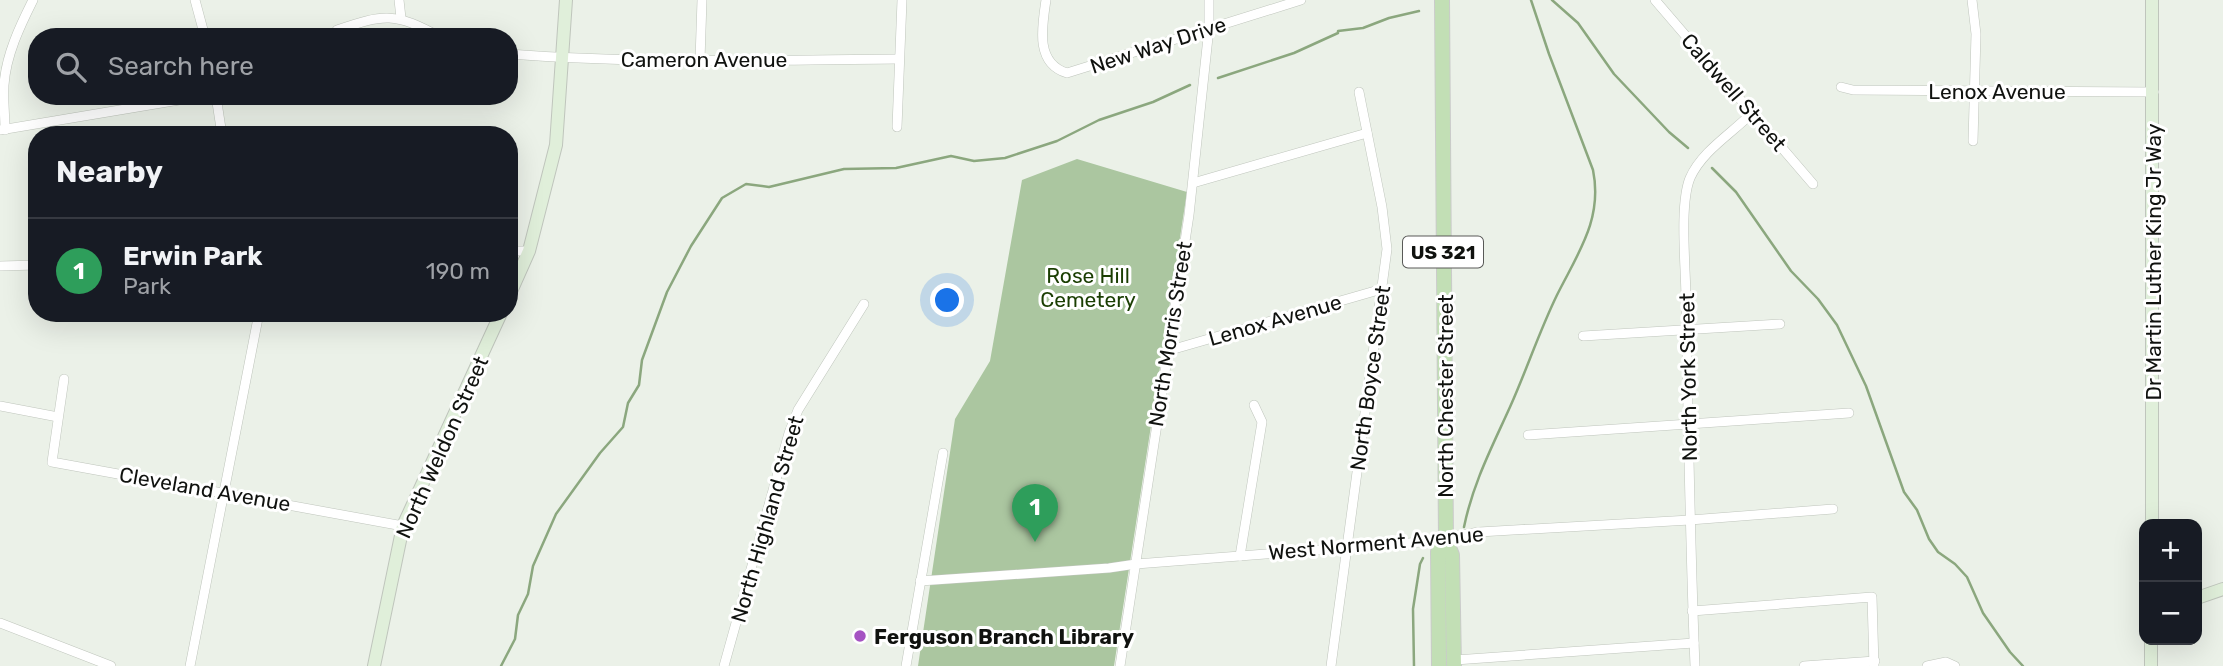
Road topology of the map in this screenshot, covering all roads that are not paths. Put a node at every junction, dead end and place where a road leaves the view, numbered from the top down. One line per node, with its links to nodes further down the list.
1 (33, 0): 32 (street)
2 (195, 0): 15 (street)
3 (399, 0): 14 (street)
4 (566, 0): 20 (street)
5 (702, 0): 22 (street)
6 (902, 0): 21 (street)
7 (1046, 0): 18 (street, New Way Drive)
8 (1209, 0): 18 (street, North Morris Street)
9 (1301, 0): 18 (street, New Way Drive)
10 (1442, 0): 63 (main road, North Chester Street / US 321)
11 (1655, 0): 29 (street, Caldwell Street)
12 (1972, 0): 24 (street)
13 (2152, 0): 26 (street, Dr Martin Luther King Jr Way)
14 (401, 18): 16 (street); 17 (street)
15 (203, 28)
16 (344, 28)
17 (422, 28)
18 (1209, 28): 35 (street, North Morris Street)
19 (518, 55): 20 (street, Cameron Avenue)
20 (563, 59): 22 (street, Cameron Avenue); 37 (street)
21 (899, 59): 22 (street, Cameron Avenue); 31 (street)
22 (700, 60)
23 (1841, 88): 24 (street, Lenox Avenue)
24 (1973, 90): 26 (street, Lenox Avenue); 34 (street)
25 (1359, 92): 33 (street, North Boyce Street)
26 (2154, 92): 60 (street, Dr Martin Luther King Jr Way)
27 (150, 105): 32 (street)
28 (217, 105): 30 (street)
29 (1752, 113): 36 (street, Caldwell Street); 47 (street, North York Street)
30 (221, 126)
31 (897, 127)
32 (2, 130)
33 (1367, 133): 35 (street); 42 (street, North Boyce Street)
34 (1973, 141)
35 (1193, 183): 49 (street, North Morris Street)
36 (1814, 184)
37 (529, 250): 38 (street); 41 (street)
38 (518, 251)
39 (28, 265): 40 (street)
40 (0, 266)
41 (518, 275)
42 (1382, 289): 49 (street, Lenox Avenue); 64 (street, North Boyce Street)
43 (864, 304): 79 (street, North Highland Street)
44 (257, 322): 58 (street)
45 (497, 322): 62 (street, North Weldon Street)
46 (1780, 324): 47 (street)
47 (1687, 330): 48 (street); 55 (street, North York Street)
48 (1583, 336)
49 (1167, 352): 66 (street, North Morris Street)
50 (64, 379): 54 (street)
51 (1254, 405): 65 (street)
52 (0, 406): 54 (street)
53 (1849, 413): 55 (street)
54 (58, 417): 58 (street, Cleveland Avenue)
55 (1689, 424): 56 (street); 61 (street, North York Street)
56 (1528, 435)
57 (943, 453): 67 (street)
58 (225, 493): 62 (street, Cleveland Avenue); 77 (street)
59 (1833, 509): 61 (street, West Norment Avenue)
60 (2151, 519)
61 (1690, 520): 63 (street, West Norment Avenue); 70 (street, North York Street)
62 (403, 526): 78 (street, North Weldon Street)
63 (1446, 540): 64 (street, West Norment Avenue); 74 (main road, North Chester Street / US 321); 83 (main road, North Chester Street / US 321)
64 (1345, 547): 65 (street, West Norment Avenue); 82 (street, North Boyce Street)
65 (1240, 556): 66 (street, West Norment Avenue)
66 (1136, 564): 67 (street, West Norment Avenue); 81 (street, North Morris Street)
67 (920, 581): 80 (street)
68 (2223, 589): 69 (street)
69 (2202, 596)
70 (1692, 611): 72 (street, North York Street); 75 (street)
71 (0, 623): 76 (street)
72 (1694, 643): 74 (street); 84 (street, North York Street)
73 (2151, 645): 88 (street)
74 (1455, 663)
75 (1875, 663): 85 (street)
76 (111, 666)
77 (190, 666)
78 (374, 666)
79 (724, 666)
80 (906, 666)
81 (1120, 666)
82 (1331, 666)
83 (1439, 666)
84 (1695, 666)
85 (1804, 666)
86 (1927, 666): 87 (street)
87 (1955, 666)
88 (2151, 666)

